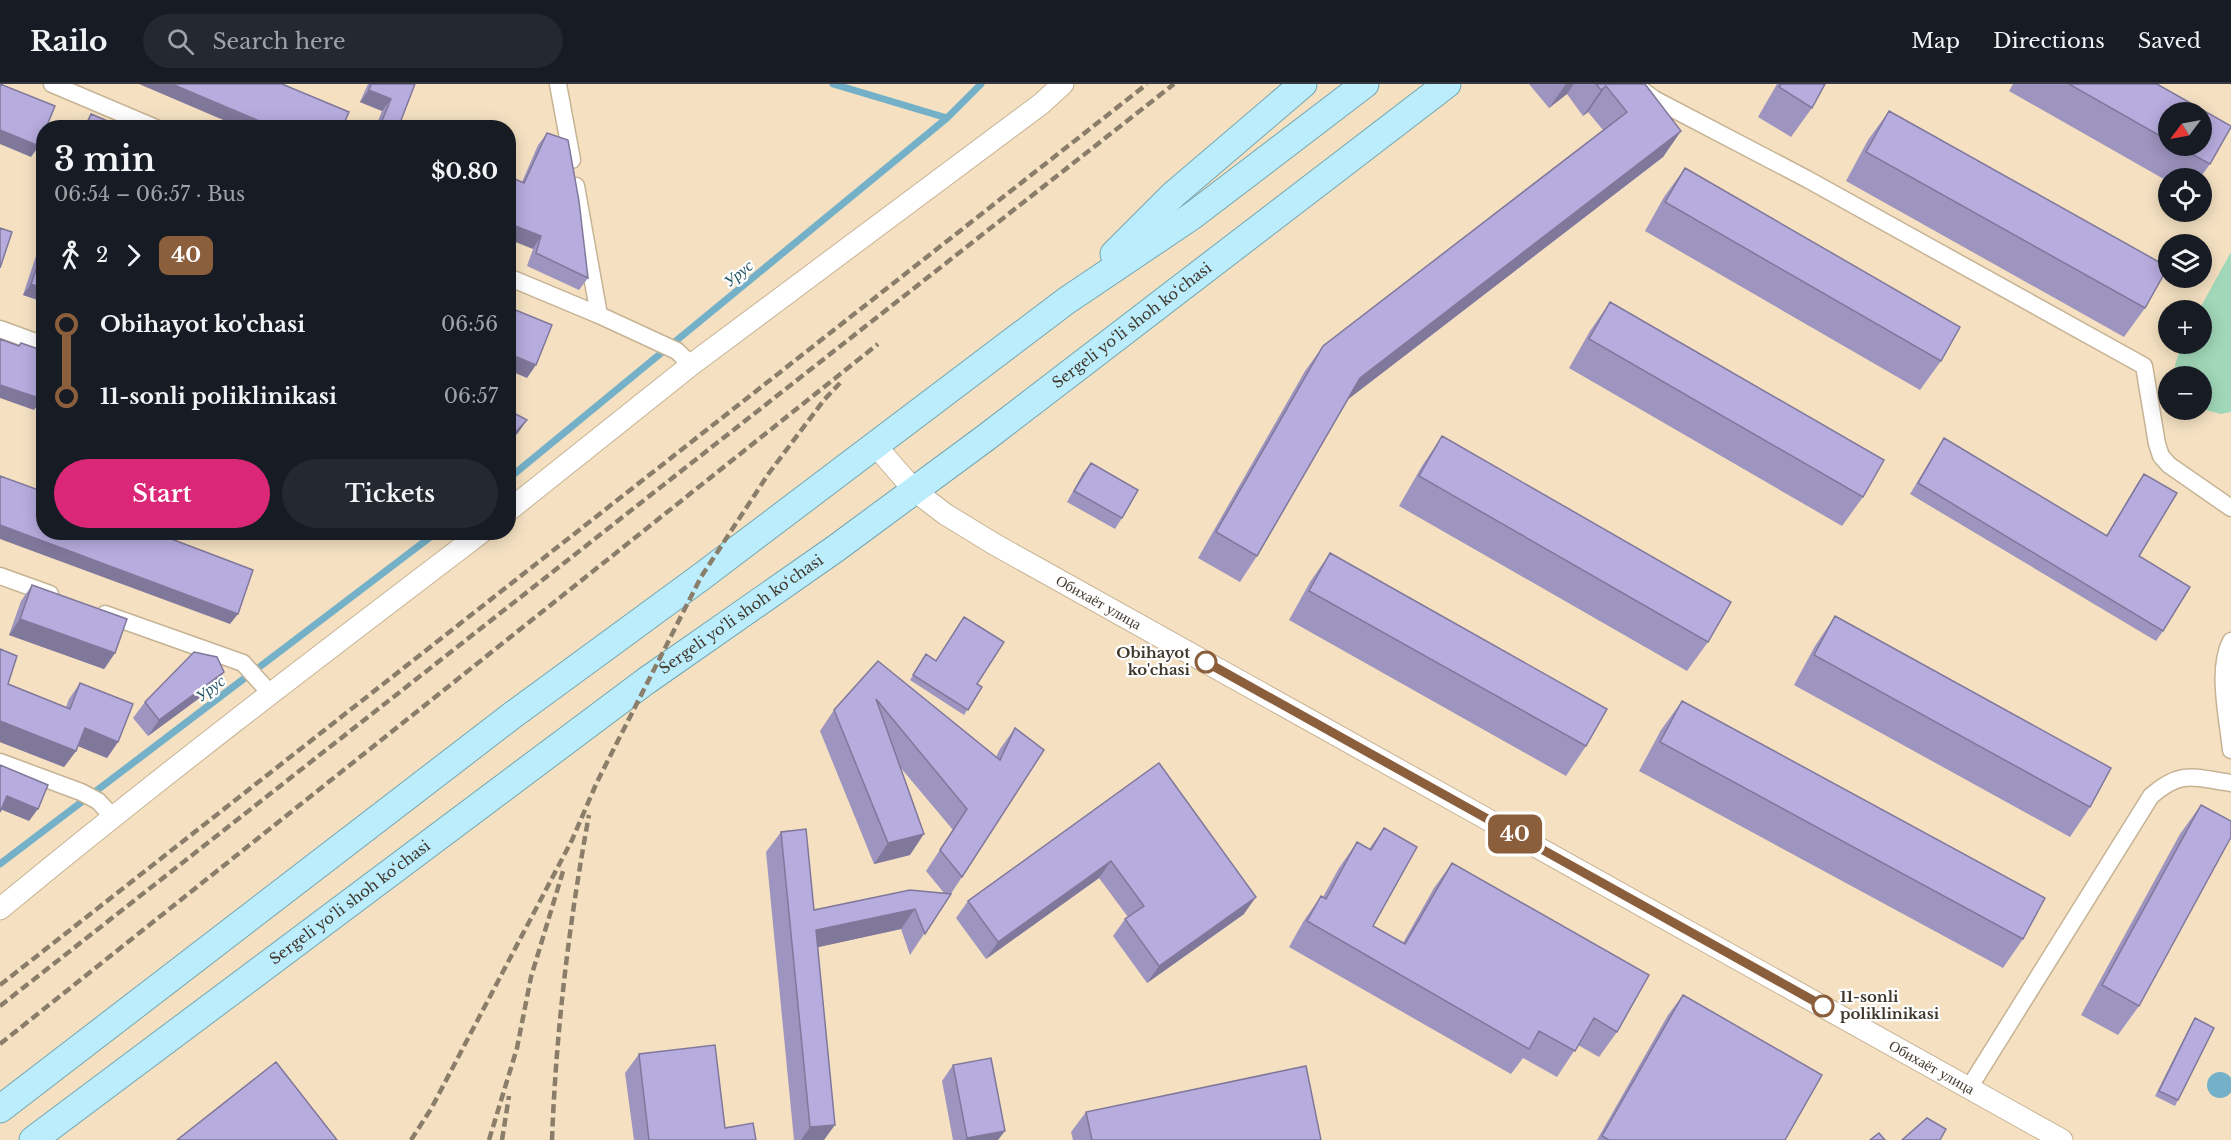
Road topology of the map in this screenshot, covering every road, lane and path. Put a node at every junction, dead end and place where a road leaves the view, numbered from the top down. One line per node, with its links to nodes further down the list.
1 (52, 84): 8 (street)
2 (558, 84): 11 (street)
3 (1063, 84): 14 (street)
4 (1303, 84): 10 (main road)
5 (1365, 84): 10 (main road)
6 (1447, 84): 16 (main road, Sergeli yo‘li shoh ko‘chasi)
7 (1634, 84): 18 (street)
8 (137, 120)
9 (516, 280): 11 (street)
10 (1066, 301): 15 (main road)
11 (599, 315): 14 (street)
12 (0, 329): 13 (street)
13 (36, 342)
14 (684, 358): 17 (street)
15 (875, 445): 16 (street, Обихаёт улица); 31 (main road)
16 (915, 491): 30 (street, Обихаёт улица); 32 (main road, Sergeli yo‘li shoh ko‘chasi)
17 (516, 505)
18 (2231, 508)
19 (471, 540): 24 (street)
20 (0, 576): 21 (street)
21 (66, 600)
22 (88, 608): 24 (street)
23 (2231, 642): 25 (street)
24 (270, 693): 28 (street)
25 (2231, 750)
26 (0, 762): 28 (street)
27 (2231, 783): 30 (street)
28 (105, 809): 29 (street)
29 (0, 909)
30 (1969, 1088): 33 (street, Обихаёт улица)
31 (0, 1109)
32 (33, 1140)
33 (2062, 1140)

